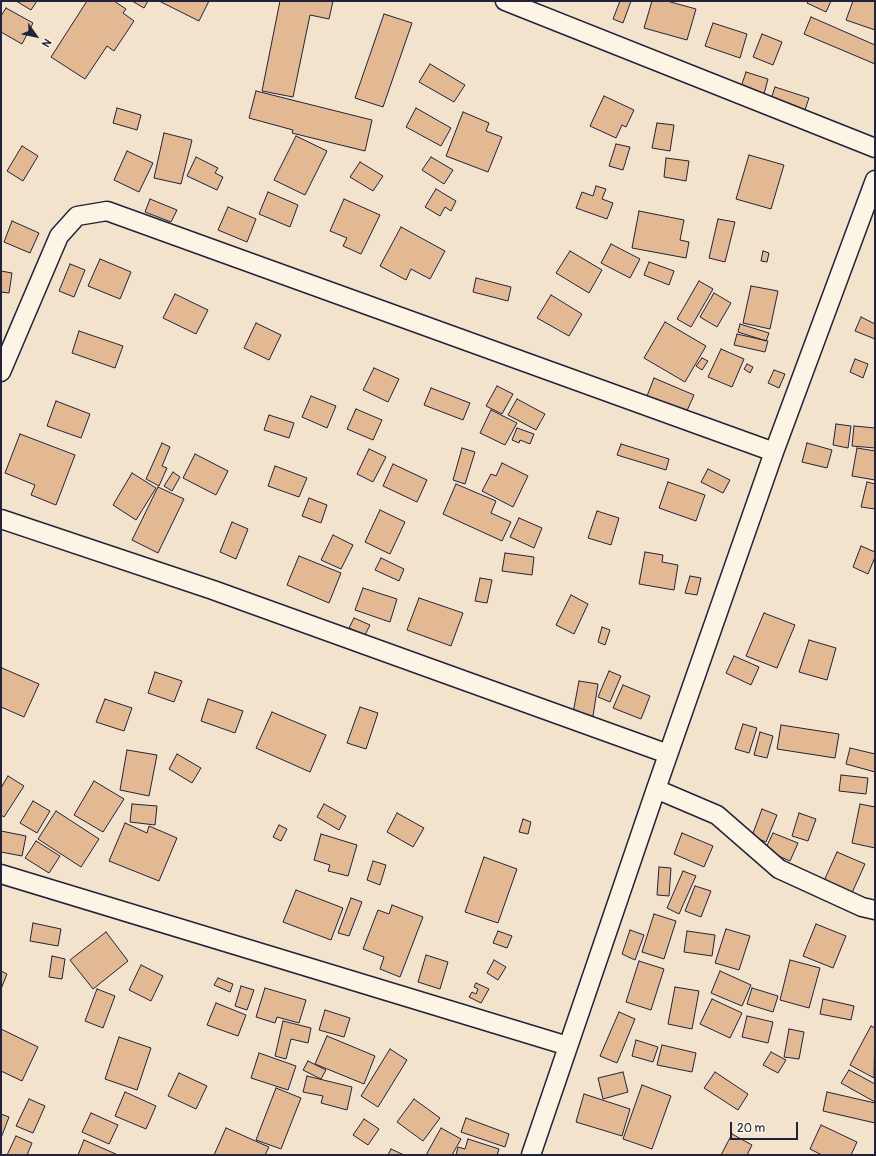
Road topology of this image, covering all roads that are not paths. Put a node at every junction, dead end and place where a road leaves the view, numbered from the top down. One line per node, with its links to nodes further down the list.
1 (505, 1): 2 (street)
2 (875, 148)
3 (875, 180): 5 (street)
4 (1, 372): 5 (street)
5 (774, 452): 7 (street)
6 (1, 519): 7 (street)
7 (668, 754): 8 (street)
8 (656, 789): 10 (street); 11 (street)
9 (1, 874): 11 (street)
10 (875, 910)
11 (568, 1046): 12 (street)
12 (531, 1155)

